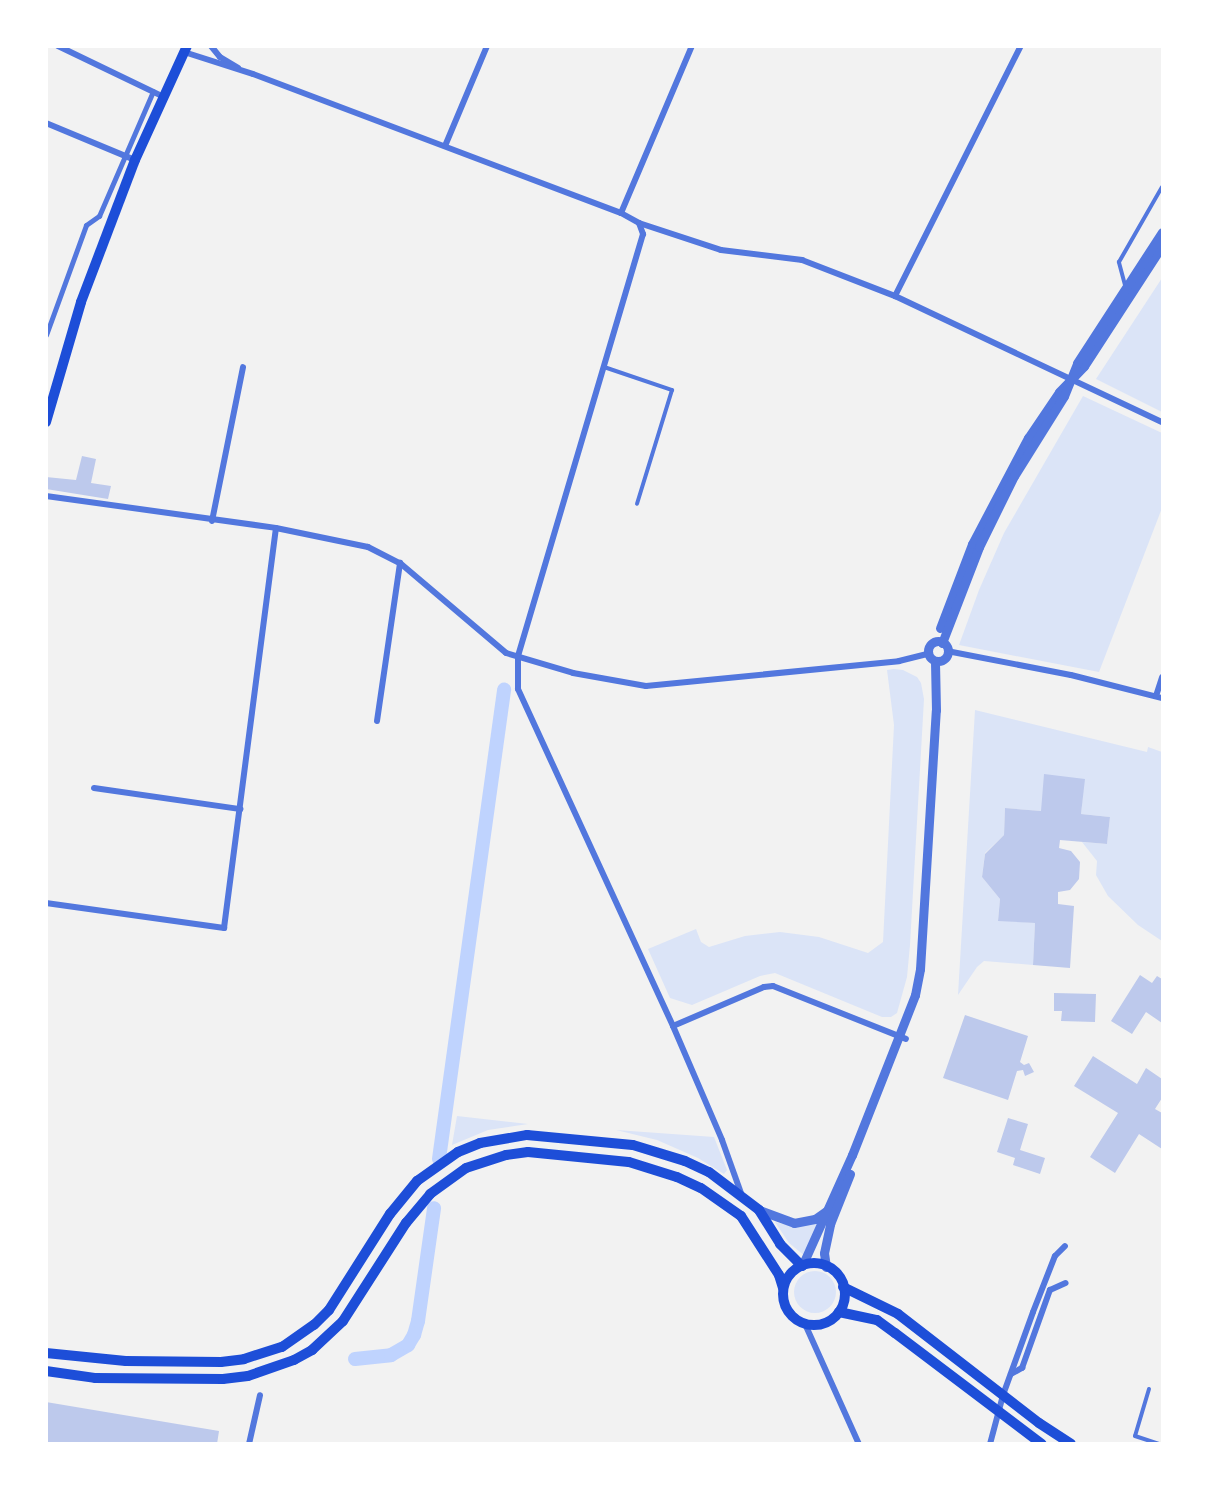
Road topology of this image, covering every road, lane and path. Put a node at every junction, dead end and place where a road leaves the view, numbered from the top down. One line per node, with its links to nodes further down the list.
1 (58, 46): 8 (street)
2 (211, 46): 7 (street)
3 (487, 46): 10 (street)
4 (692, 46): 14 (street)
5 (1021, 46): 19 (street)
6 (185, 49): 7 (street); 8 (main road)
7 (244, 71): 10 (street)
8 (158, 93): 11 (street); 12 (main road)
9 (46, 123): 11 (street)
10 (445, 146): 14 (street)
11 (124, 156): 12 (street); 20 (street)
12 (135, 160): 24 (main road)
13 (1162, 187): 18 (lane)
14 (621, 213): 15 (street)
15 (639, 223): 19 (street); 22 (street)
16 (1162, 232): 18 (street)
17 (1162, 246): 18 (street)
18 (1129, 290): 23 (street)
19 (895, 296): 23 (street)
20 (46, 335)
21 (243, 367): 28 (street)
22 (604, 367): 27 (lane); 33 (street)
23 (1071, 379): 25 (street); 31 (street)
24 (46, 422)
25 (1162, 422)
26 (46, 496): 28 (street)
27 (637, 504)
28 (212, 521): 29 (street)
29 (276, 528): 30 (street); 39 (street)
30 (400, 563): 33 (street); 37 (street)
31 (939, 642): 32 (street); 34 (street)
32 (947, 651): 34 (street); 36 (street)
33 (518, 656): 34 (street); 41 (street)
34 (935, 658): 42 (street)
35 (1162, 677): 36 (street)
36 (1159, 697)
37 (377, 721)
38 (94, 788): 39 (street)
39 (240, 808): 40 (street)
40 (46, 903)
41 (672, 1026): 42 (street); 43 (street)
42 (903, 1037): 44 (street); 48 (street)
43 (741, 1193): 45 (main road); 54 (main road)
44 (828, 1209): 45 (street); 47 (street)
45 (759, 1210): 47 (main road)
46 (1065, 1246): 56 (street)
47 (802, 1266): 48 (main road); 51 (main road)
48 (826, 1266): 50 (main road)
49 (1066, 1282): 56 (street)
50 (843, 1287): 52 (main road); 59 (main road)
51 (783, 1288): 53 (main road); 55 (main road)
52 (839, 1312): 53 (main road); 60 (main road)
53 (805, 1324): 62 (street)
54 (46, 1353)
55 (46, 1371)
56 (1010, 1374): 59 (street)
57 (1149, 1389): 66 (lane)
58 (260, 1395): 61 (street)
59 (1003, 1395): 60 (street); 65 (main road)
60 (999, 1413): 63 (street); 64 (main road)
61 (249, 1443)
62 (859, 1443)
63 (990, 1443)
64 (1042, 1443)
65 (1071, 1443)
66 (1160, 1443)

